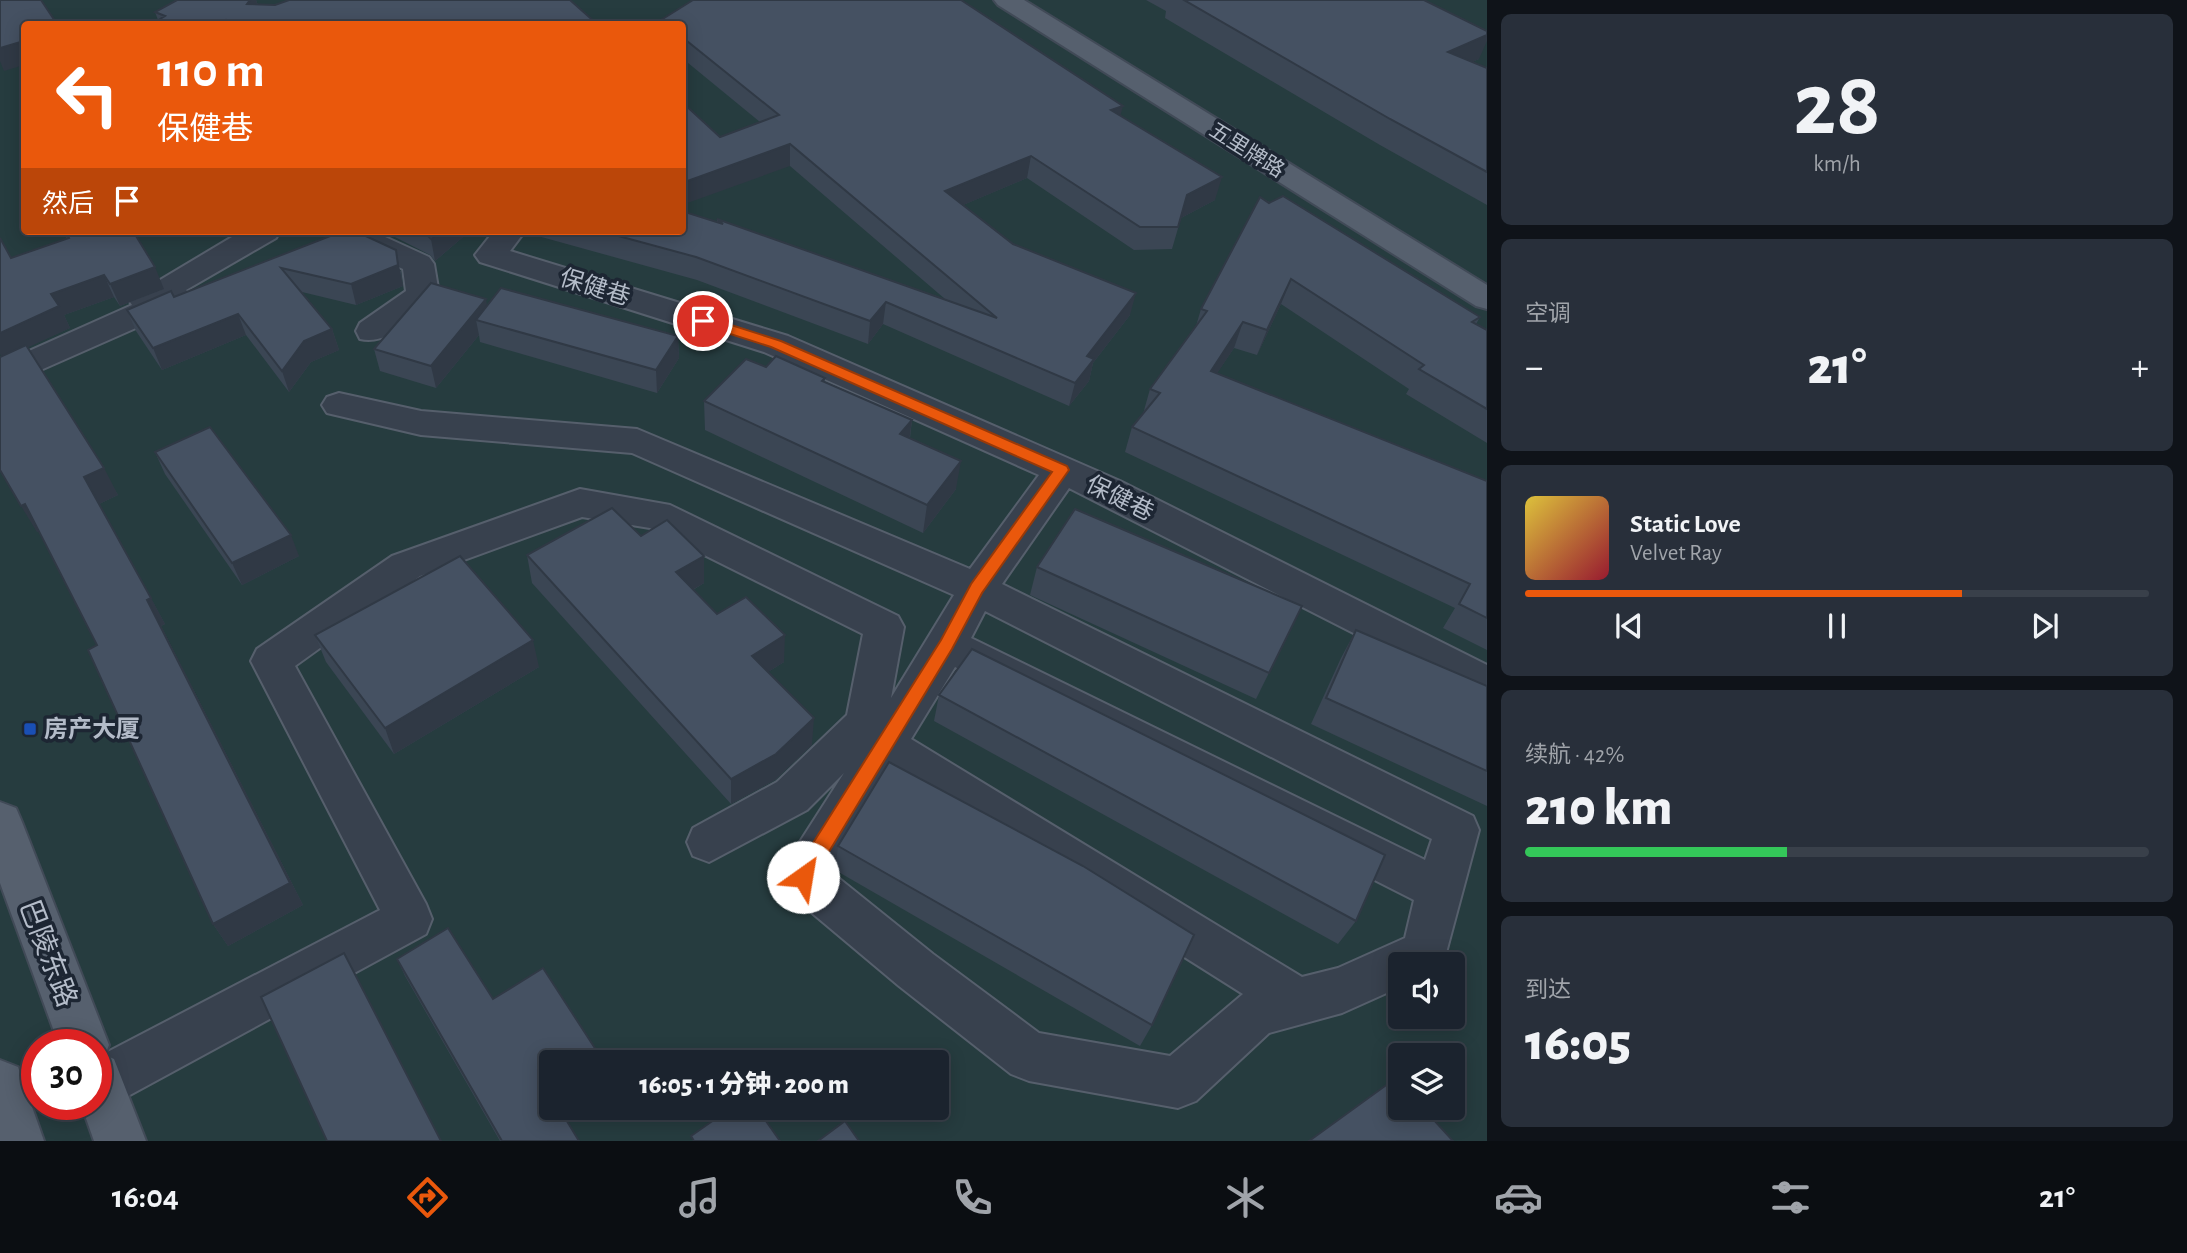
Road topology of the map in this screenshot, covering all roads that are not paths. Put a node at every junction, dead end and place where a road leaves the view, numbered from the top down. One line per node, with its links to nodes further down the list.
1 (1007, 0): 9 (main road, 五里牌路)
2 (1032, 0): 8 (main road, 五里牌路)
3 (349, 235): 7 (street)
4 (355, 235): 10 (street)
5 (507, 235): 13 (street, 保健巷)
6 (274, 243): 11 (street)
7 (318, 243)
8 (1487, 280)
9 (1487, 299)
10 (372, 331)
11 (0, 377)
12 (339, 405): 14 (street)
13 (1062, 470): 14 (street); 16 (street, 保健巷)
14 (977, 589): 15 (street); 20 (street)
15 (947, 645): 17 (street); 20 (street)
16 (1487, 684)
17 (884, 745): 21 (street); 21 (street)
18 (0, 822): 22 (main road, 巴陵东路)
19 (709, 842): 23 (street)
20 (1439, 890): 21 (street)
21 (1299, 1002)
22 (78, 1029)
23 (112, 1059)
24 (0, 1085): 26 (main road)
25 (112, 1119): 27 (main road, 巴陵东路)
26 (18, 1141)
27 (120, 1141)

